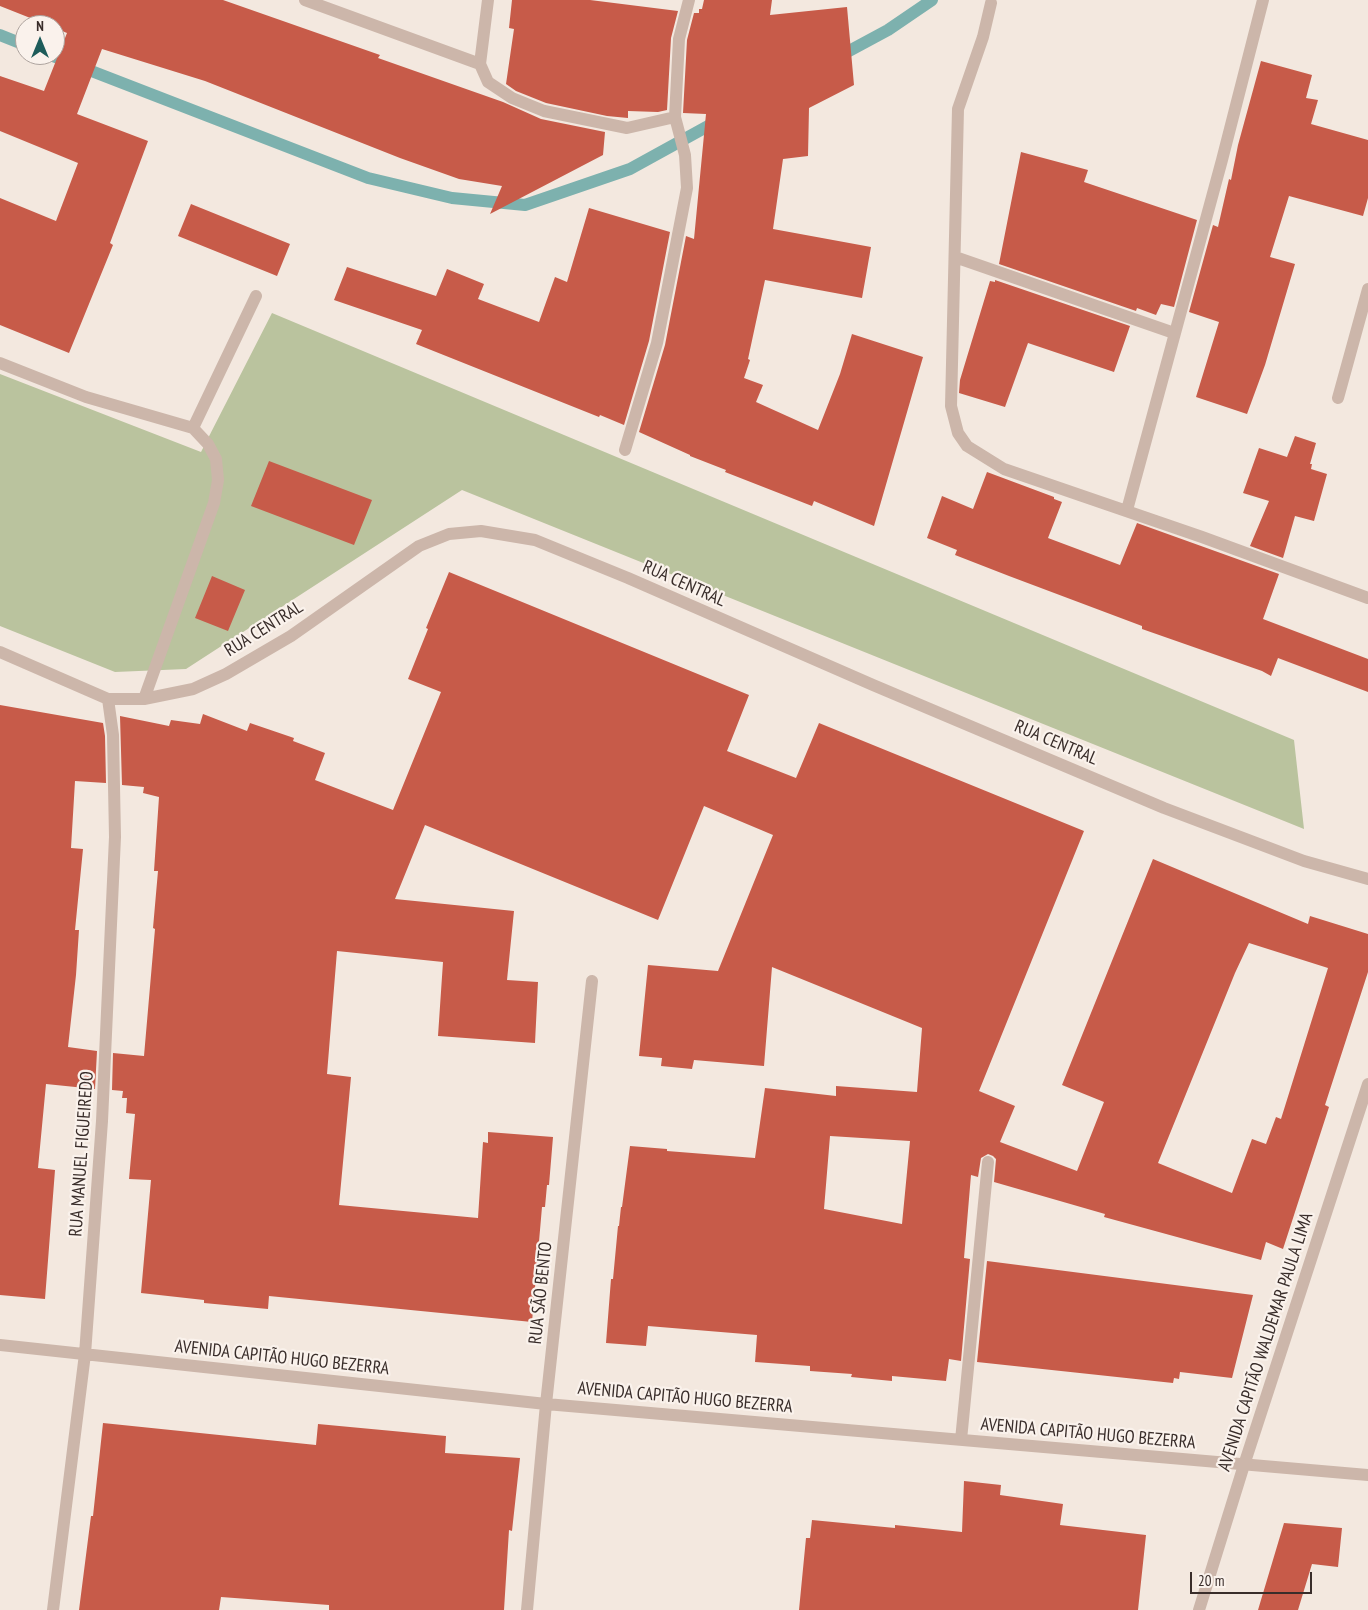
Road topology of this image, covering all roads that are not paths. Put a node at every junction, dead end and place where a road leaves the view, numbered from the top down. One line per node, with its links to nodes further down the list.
1 (305, 0): 6 (street)
2 (488, 0): 6 (street)
3 (689, 0): 7 (street)
4 (1263, 0): 11 (street)
5 (992, 3): 8 (street)
6 (480, 64): 7 (street)
7 (676, 121): 15 (street)
8 (955, 257): 11 (street); 16 (street)
9 (1368, 289): 13 (street)
10 (256, 296): 14 (street)
11 (1174, 333): 16 (street)
12 (0, 362): 14 (street)
13 (1338, 398)
14 (192, 428): 20 (street)
15 (626, 450)
16 (1127, 510): 17 (street)
17 (1368, 598)
18 (0, 652): 19 (street, RUA CENTRAL)
19 (108, 699): 20 (street, RUA CENTRAL); 26 (street, RUA MANUEL FIGUEIREDO)
20 (144, 699): 21 (street, RUA CENTRAL)
21 (1368, 879)
22 (592, 981): 27 (street, RUA SÃO BENTO)
23 (1368, 1084): 29 (street, AVENIDA CAPITÃO WALDEMAR PAULA LIMA)
24 (988, 1162): 28 (street)
25 (0, 1345): 26 (street, AVENIDA CAPITÃO HUGO BEZERRA)
26 (85, 1354): 27 (street, AVENIDA CAPITÃO HUGO BEZERRA); 31 (street, RUA MANUEL FIGUEIREDO)
27 (546, 1404): 28 (street, AVENIDA CAPITÃO HUGO BEZERRA); 32 (street, RUA SÃO BENTO)
28 (961, 1440): 29 (street, AVENIDA CAPITÃO HUGO BEZERRA)
29 (1244, 1465): 30 (street, AVENIDA CAPITÃO HUGO BEZERRA); 33 (street, AVENIDA CAPITÃO WALDEMAR PAULA LIMA)
30 (1368, 1475)
31 (53, 1610)
32 (527, 1610)
33 (1199, 1610)

